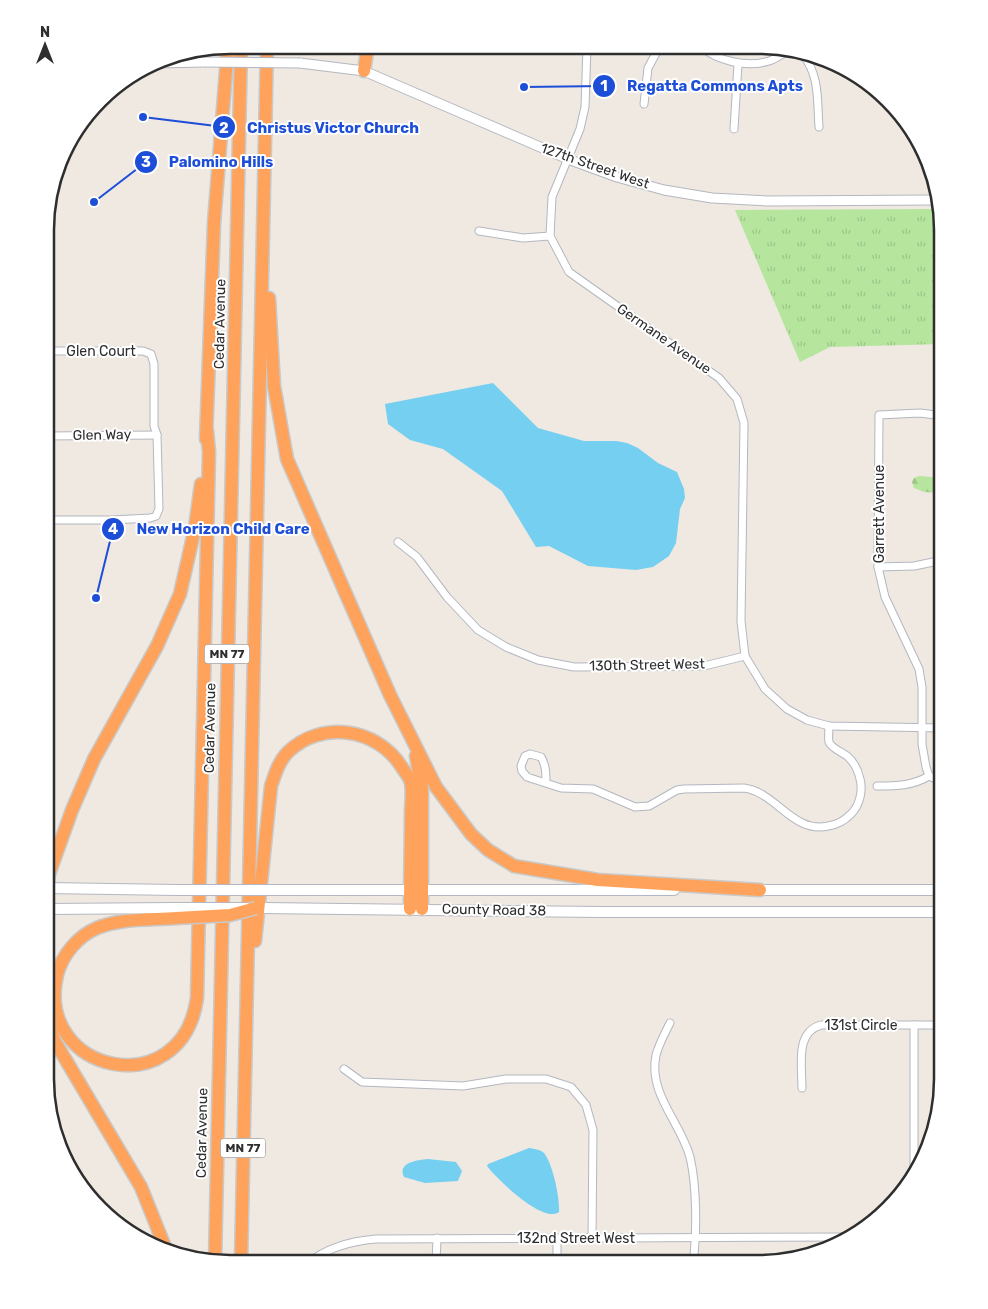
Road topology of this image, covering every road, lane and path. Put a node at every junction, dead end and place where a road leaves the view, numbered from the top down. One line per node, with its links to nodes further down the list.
1 (227, 54): 23 (highway)
2 (241, 54): 63 (highway, Cedar Avenue / MN 77)
3 (267, 54): 18 (highway, MN 77)
4 (367, 54): 12 (highway)
5 (587, 54): 16 (street)
6 (656, 54): 13 (street)
7 (711, 54): 11 (street)
8 (780, 55): 11 (street)
9 (808, 61): 14 (street)
10 (177, 62): 12 (street, 127th Street West, bridge)
11 (738, 64): 15 (street)
12 (364, 71): 16 (street, 127th Street West)
13 (644, 104)
14 (819, 127)
15 (734, 129)
16 (568, 159): 17 (street, 127th Street West); 20 (street)
17 (932, 200)
18 (264, 210): 34 (highway); 52 (highway, MN 77)
19 (479, 231): 20 (street)
20 (550, 236): 30 (street, Germane Avenue)
21 (54, 351): 24 (street, Glen Court)
22 (934, 415): 29 (street, Garrett Avenue)
23 (208, 431): 39 (highway); 48 (highway)
24 (157, 435): 25 (street, Glen Way); 26 (street)
25 (54, 436)
26 (54, 520)
27 (398, 542): 30 (street, 130th Street West)
28 (934, 562): 29 (street)
29 (878, 567): 32 (street, Garrett Avenue)
30 (745, 656): 31 (street)
31 (829, 726): 32 (street); 37 (street)
32 (921, 728): 33 (street); 35 (street, Garrett Avenue)
33 (934, 728)
34 (413, 742): 41 (highway); 42 (highway)
35 (929, 776): 36 (street); 38 (street)
36 (934, 778)
37 (546, 783): 37 (street)
38 (877, 786)
39 (54, 860)
40 (54, 888): 41 (main road, County Road 38, bridge)
41 (416, 890): 42 (main road, County Road 38); 46 (highway); 52 (highway)
42 (760, 890): 43 (main road, County Road 38)
43 (934, 890)
44 (256, 908): 46 (main road, County Road 38); 48 (highway, bridge)
45 (54, 909): 48 (main road)
46 (416, 909): 47 (main road, County Road 38)
47 (934, 912)
48 (176, 913)
49 (670, 1023): 57 (street)
50 (914, 1025): 51 (street); 55 (street, 131st Circle); 56 (street)
51 (934, 1025)
52 (245, 1033): 64 (highway, MN 77)
53 (54, 1040): 62 (highway)
54 (344, 1069): 61 (street)
55 (802, 1088)
56 (914, 1161)
57 (695, 1237): 58 (street, 132nd Street West); 61 (street, 132nd Street West); 68 (street)
58 (836, 1237)
59 (437, 1238): 60 (street, 132nd Street West); 65 (street, 132nd Street West); 66 (street)
60 (557, 1238): 61 (street, 132nd Street West); 67 (street)
61 (592, 1238)
62 (163, 1242)
63 (214, 1255)
64 (241, 1255)
65 (322, 1255)
66 (436, 1255)
67 (557, 1255)
68 (694, 1255)

